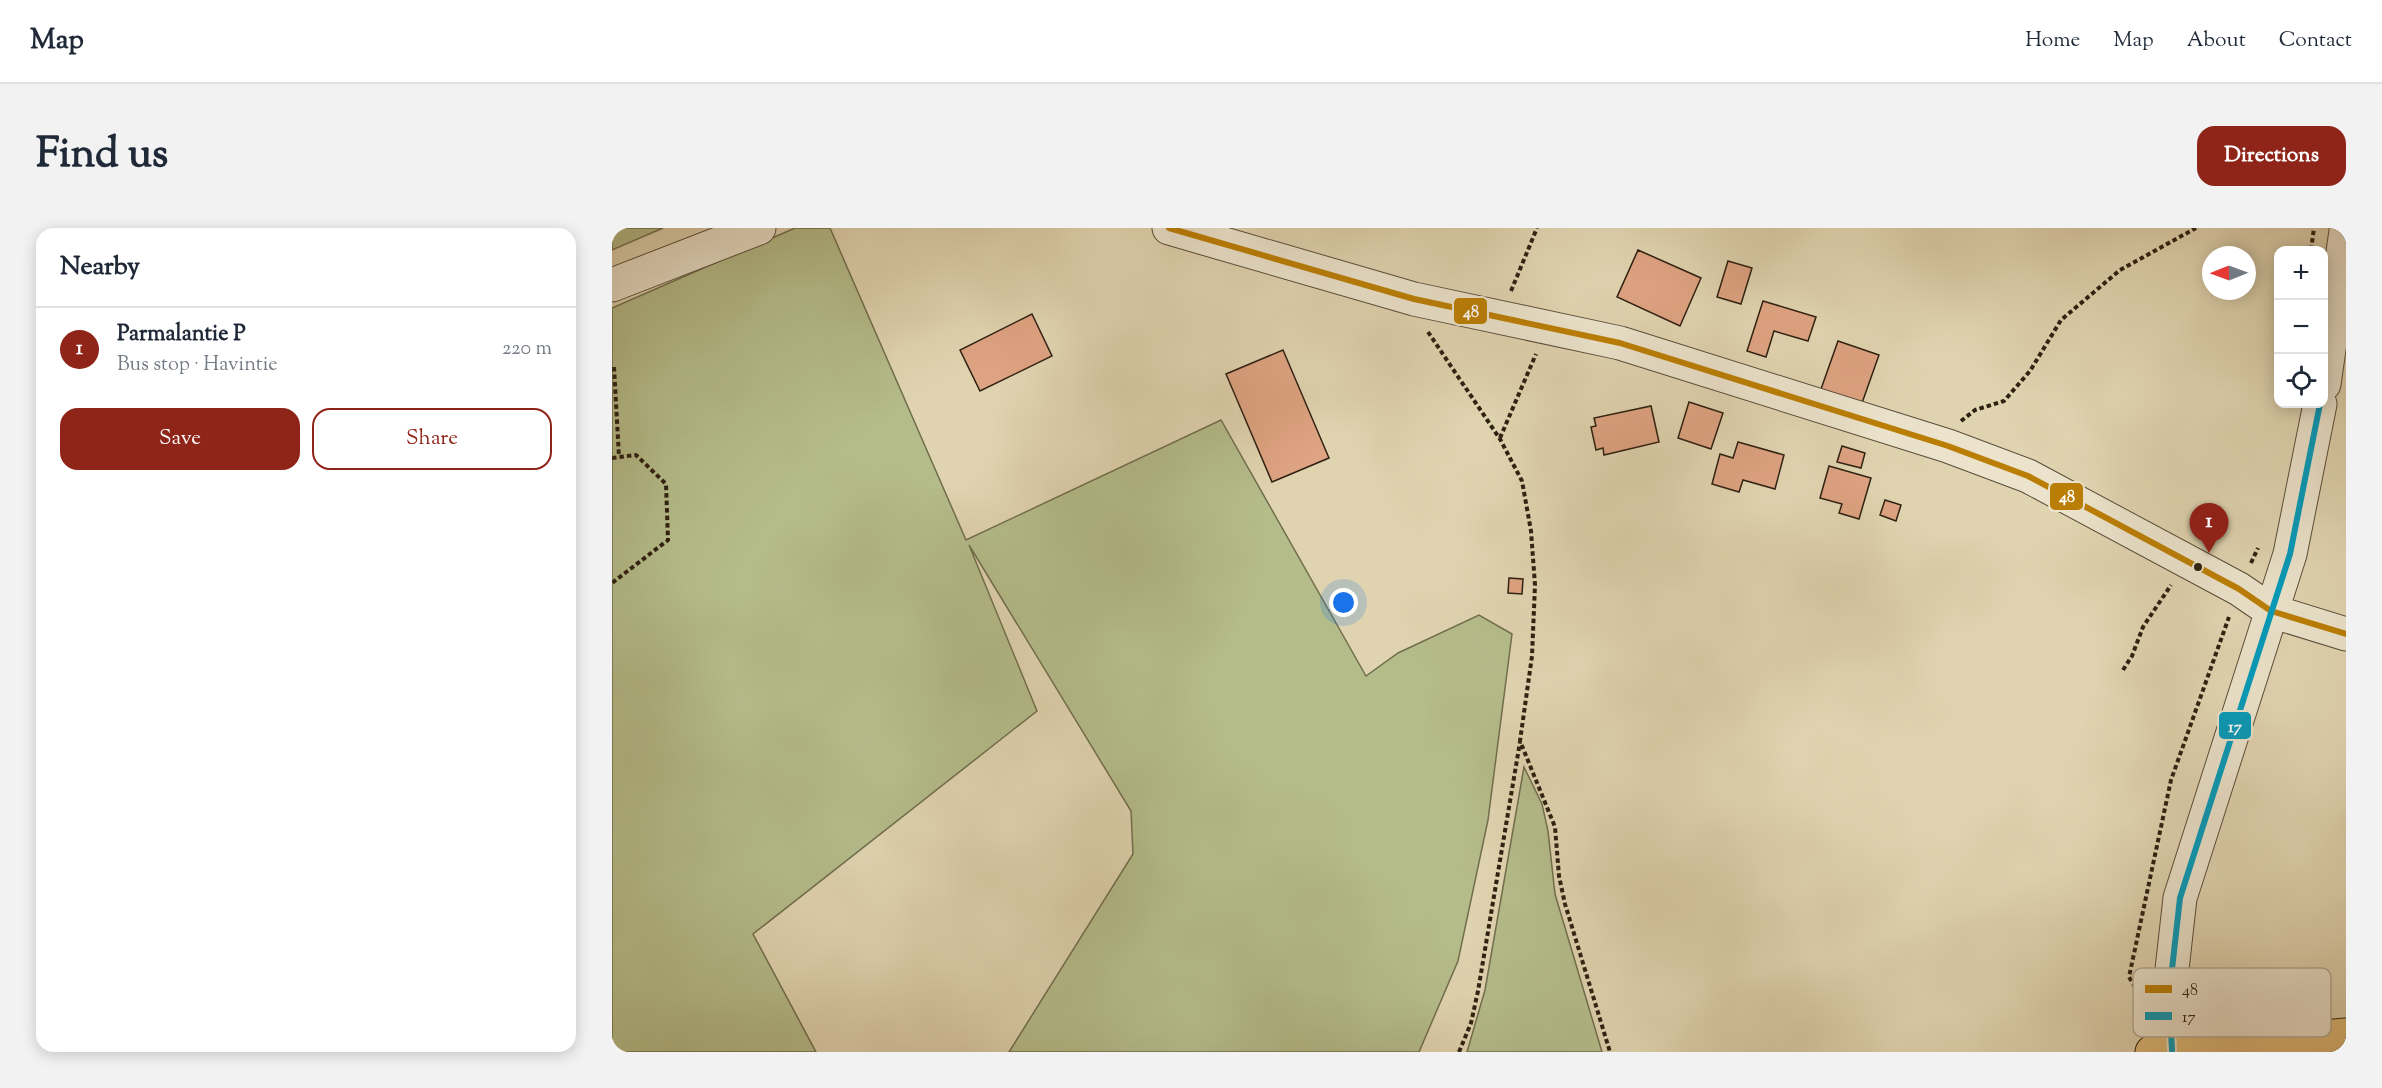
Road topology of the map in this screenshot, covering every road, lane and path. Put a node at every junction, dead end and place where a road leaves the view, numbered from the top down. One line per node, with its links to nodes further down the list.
1 (759, 228): 8 (street)
2 (1169, 228): 9 (street)
3 (1537, 228): 10 (path)
4 (2196, 228): 16 (path)
5 (2314, 228): 7 (path)
6 (2346, 231): 12 (street)
7 (2312, 246)
8 (612, 285)
9 (1414, 298): 10 (street); 15 (path)
10 (1499, 316): 11 (street)
11 (1550, 328): 15 (path); 16 (street)
12 (2328, 356)
13 (614, 368): 18 (path)
14 (2319, 408): 23 (street)
15 (1500, 439): 26 (path)
16 (1934, 441): 20 (street)
17 (612, 458): 18 (path)
18 (619, 458): 21 (path)
19 (2262, 541): 22 (path)
20 (2188, 562): 22 (street); 25 (path)
21 (612, 583)
22 (2239, 589): 23 (street); 28 (path)
23 (2271, 611): 24 (street); 27 (street)
24 (2346, 634)
25 (2123, 670)
26 (1521, 741): 33 (path); 34 (path)
27 (2172, 968)
28 (2133, 986)
29 (2346, 1035): 30 (main road)
30 (2331, 1036)
31 (2323, 1037): 32 (main road)
32 (2162, 1051)
33 (1459, 1052)
34 (1610, 1052)

